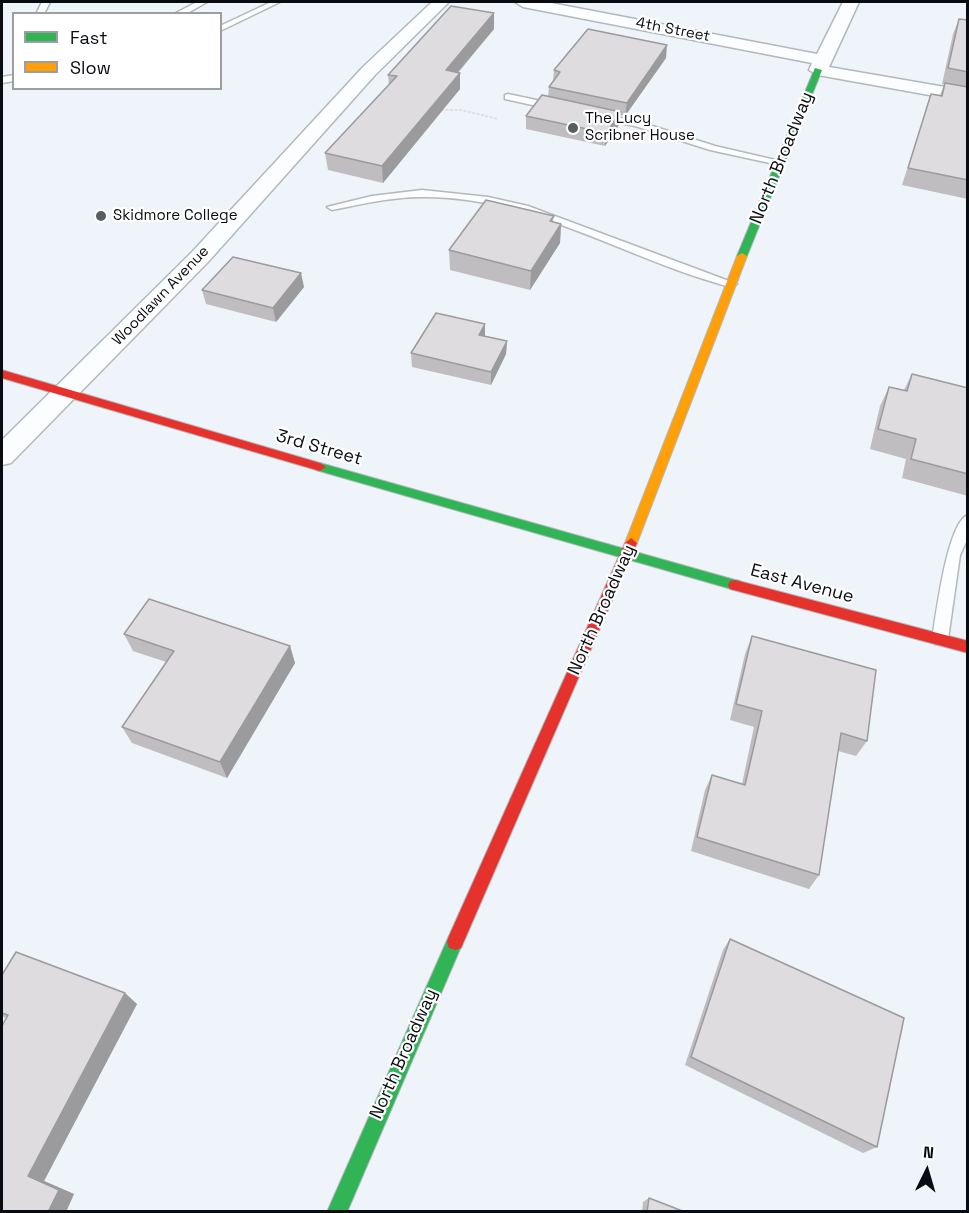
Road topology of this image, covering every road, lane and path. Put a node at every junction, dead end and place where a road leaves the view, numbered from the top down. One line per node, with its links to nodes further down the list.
1 (203, 2): 6 (lane)
2 (276, 2): 7 (lane)
3 (441, 2): 19 (street, Woodlawn Avenue)
4 (523, 2): 8 (street, 4th Street)
5 (851, 2): 8 (street, North Broadway)
6 (182, 12)
7 (222, 28)
8 (820, 65): 10 (street, 4th Street); 15 (street, North Broadway)
9 (508, 97): 11 (lane)
10 (968, 97)
11 (533, 103): 12 (path); 13 (lane)
12 (433, 110)
13 (568, 110)
14 (591, 115): 15 (lane)
15 (779, 162): 17 (street, North Broadway)
16 (332, 207): 17 (lane)
17 (731, 284): 22 (street, North Broadway)
18 (2, 374): 19 (street, 3rd Street)
19 (65, 393): 20 (street, Woodlawn Avenue); 22 (street, 3rd Street)
20 (2, 456)
21 (968, 520): 23 (lane)
22 (626, 556): 23 (street, East Avenue); 25 (street, North Broadway)
23 (940, 639): 24 (street, East Avenue)
24 (968, 646)
25 (337, 1212)

